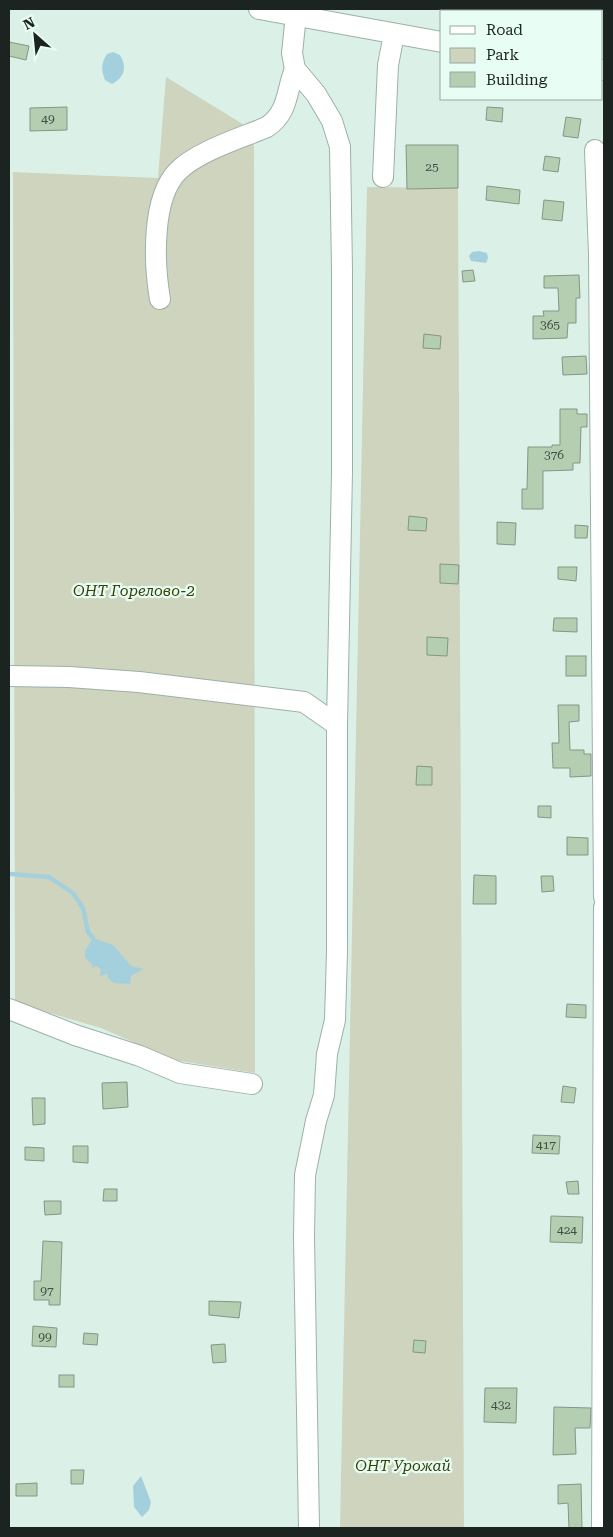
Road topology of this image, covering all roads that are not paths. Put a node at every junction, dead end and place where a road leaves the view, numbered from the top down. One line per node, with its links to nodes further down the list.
1 (259, 9): 2 (street)
2 (296, 15): 3 (street); 5 (street)
3 (394, 34): 4 (street); 7 (street)
4 (440, 42)
5 (295, 69): 9 (street); 11 (street)
6 (595, 150): 8 (street)
7 (383, 177)
8 (602, 254): 12 (street)
9 (160, 299)
10 (9, 676): 11 (street)
11 (336, 725): 17 (street)
12 (604, 897)
13 (604, 907): 16 (street)
14 (9, 1009): 15 (street)
15 (252, 1084)
16 (603, 1364): 18 (street)
17 (309, 1528)
18 (602, 1528)

